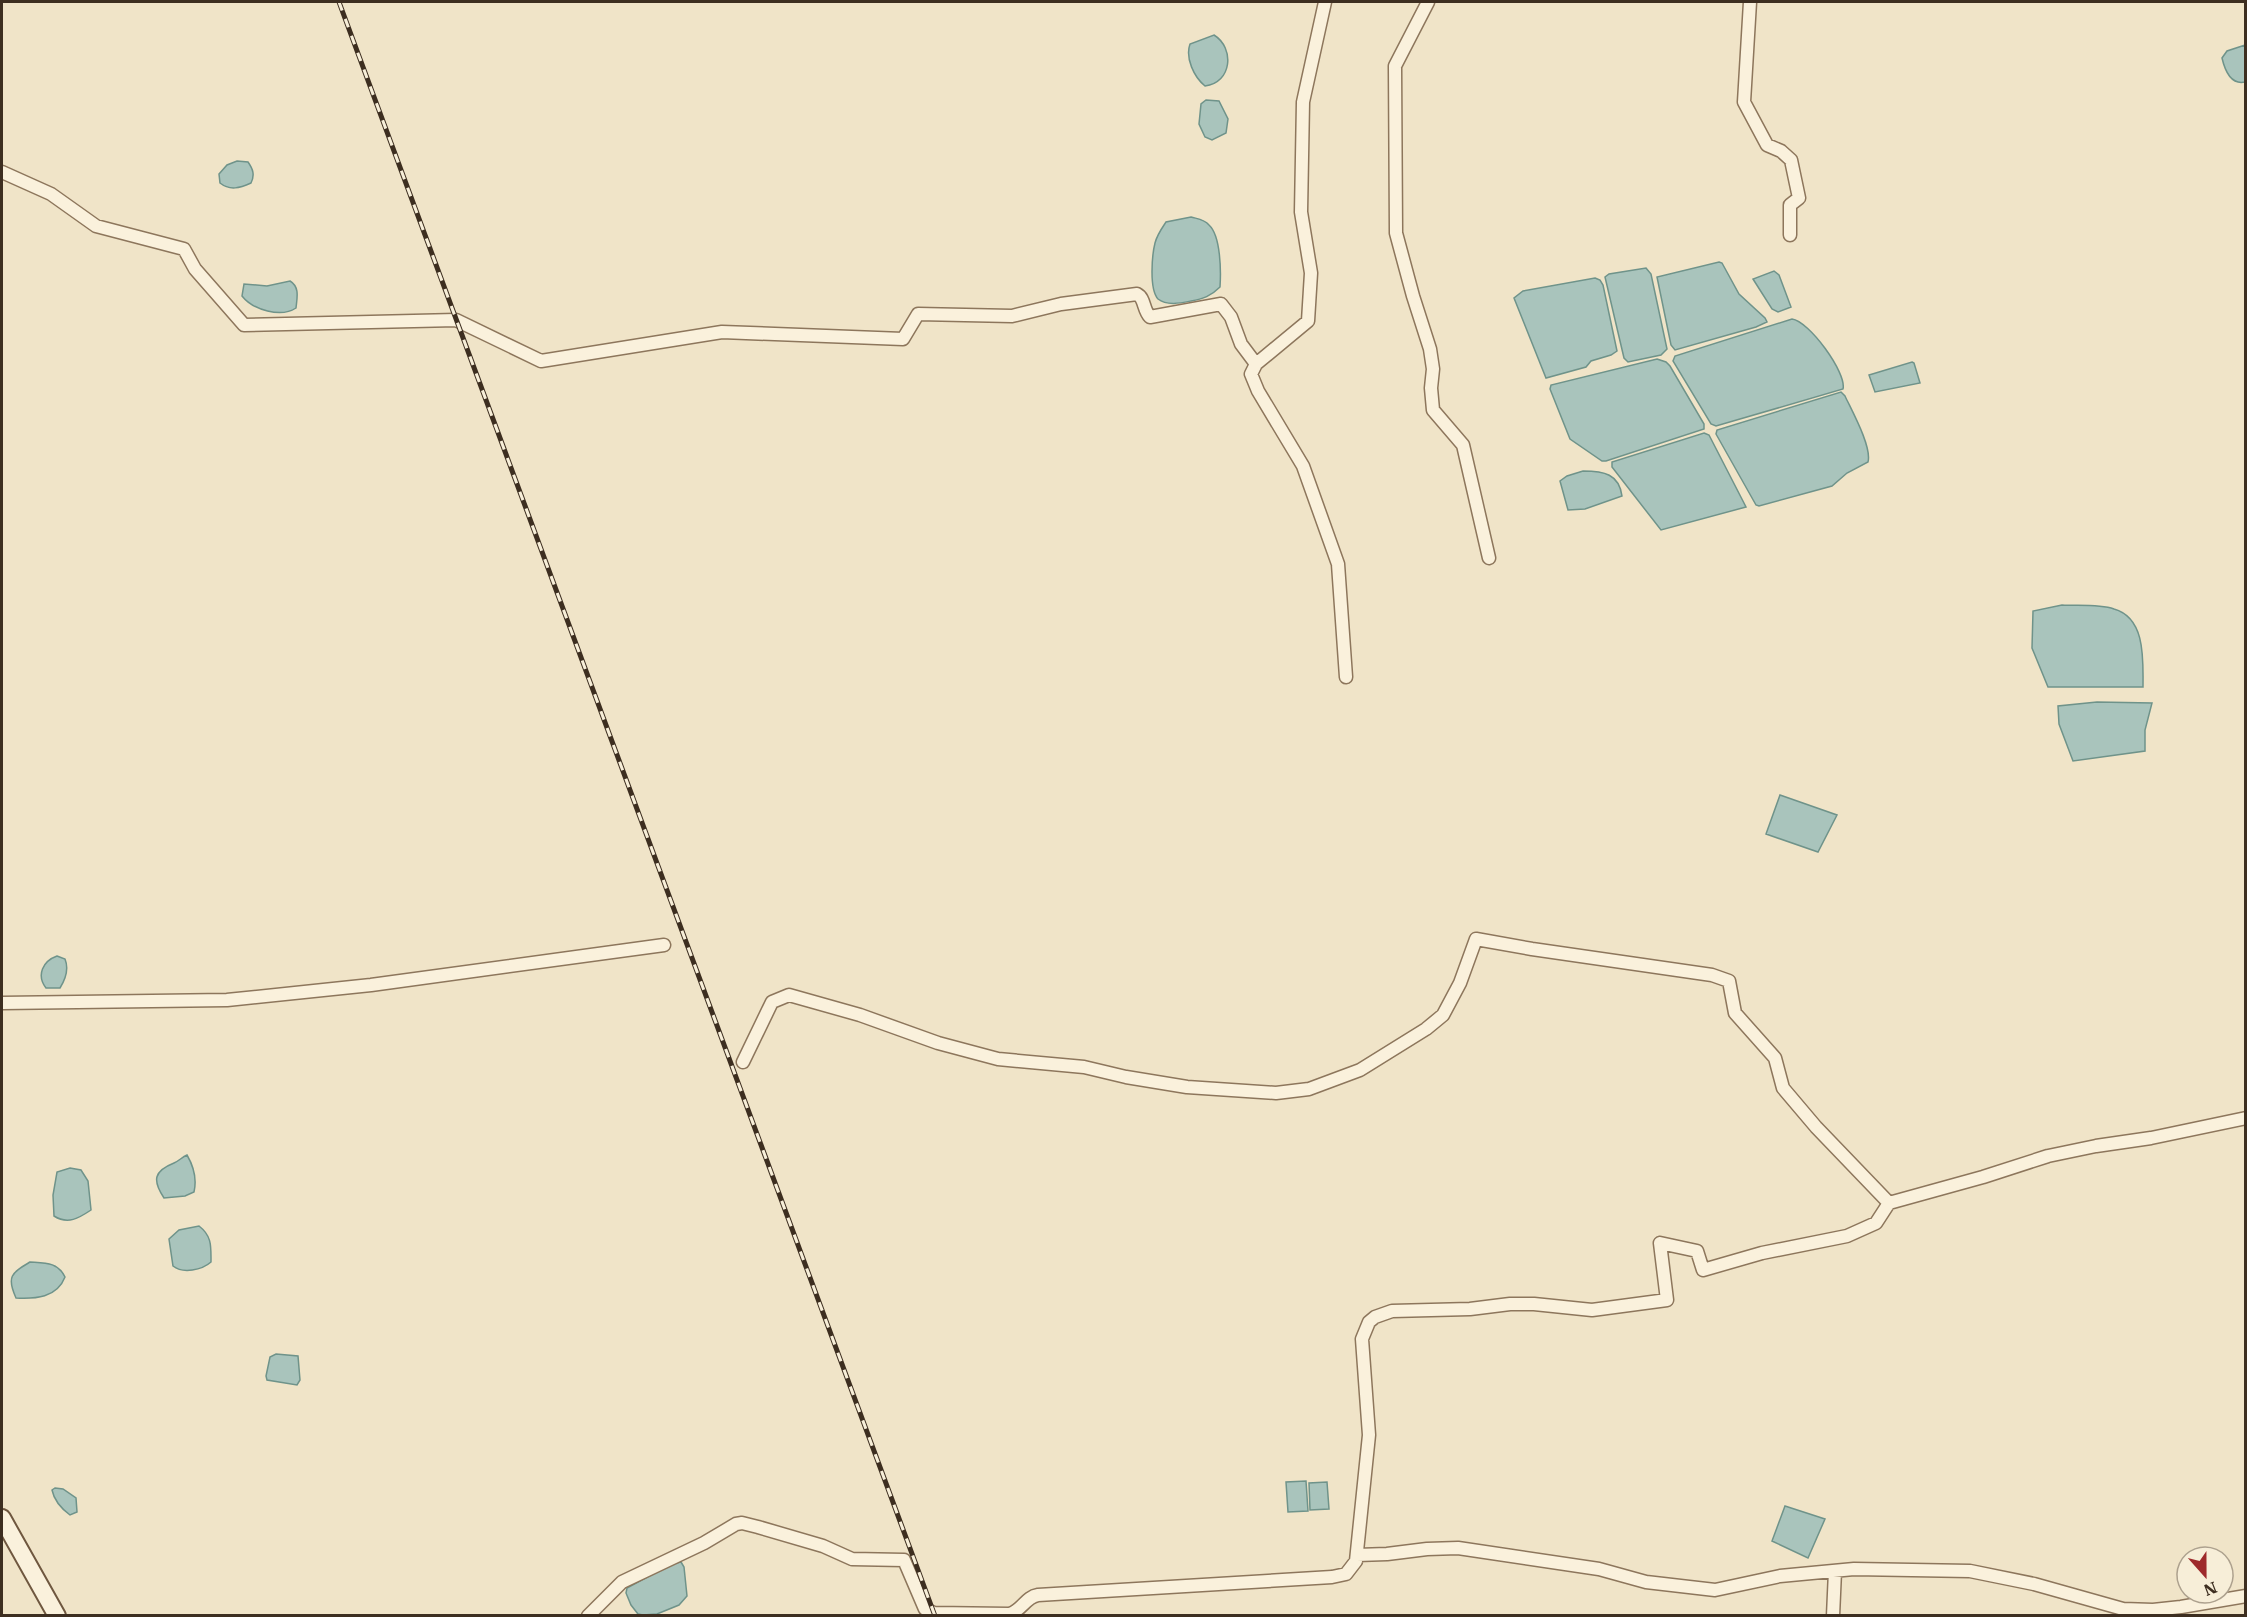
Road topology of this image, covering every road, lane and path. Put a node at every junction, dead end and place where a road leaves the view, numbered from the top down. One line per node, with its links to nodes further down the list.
1 (1325, 2): 6 (street)
2 (1428, 2): 7 (street)
3 (1750, 2): 5 (street)
4 (2, 172): 6 (street)
5 (1790, 235)
6 (1256, 364): 8 (street)
7 (1489, 558)
8 (1346, 677)
9 (664, 945): 10 (street)
10 (2, 1004)
11 (743, 1062): 13 (street)
12 (2246, 1118): 13 (street)
13 (1888, 1203): 15 (street)
14 (2, 1518): 18 (main road)
15 (1357, 1555): 16 (street); 19 (street)
16 (1835, 1571): 17 (street); 20 (street)
17 (2246, 1596)
18 (57, 1616)
19 (588, 1616)
20 (1833, 1616)

